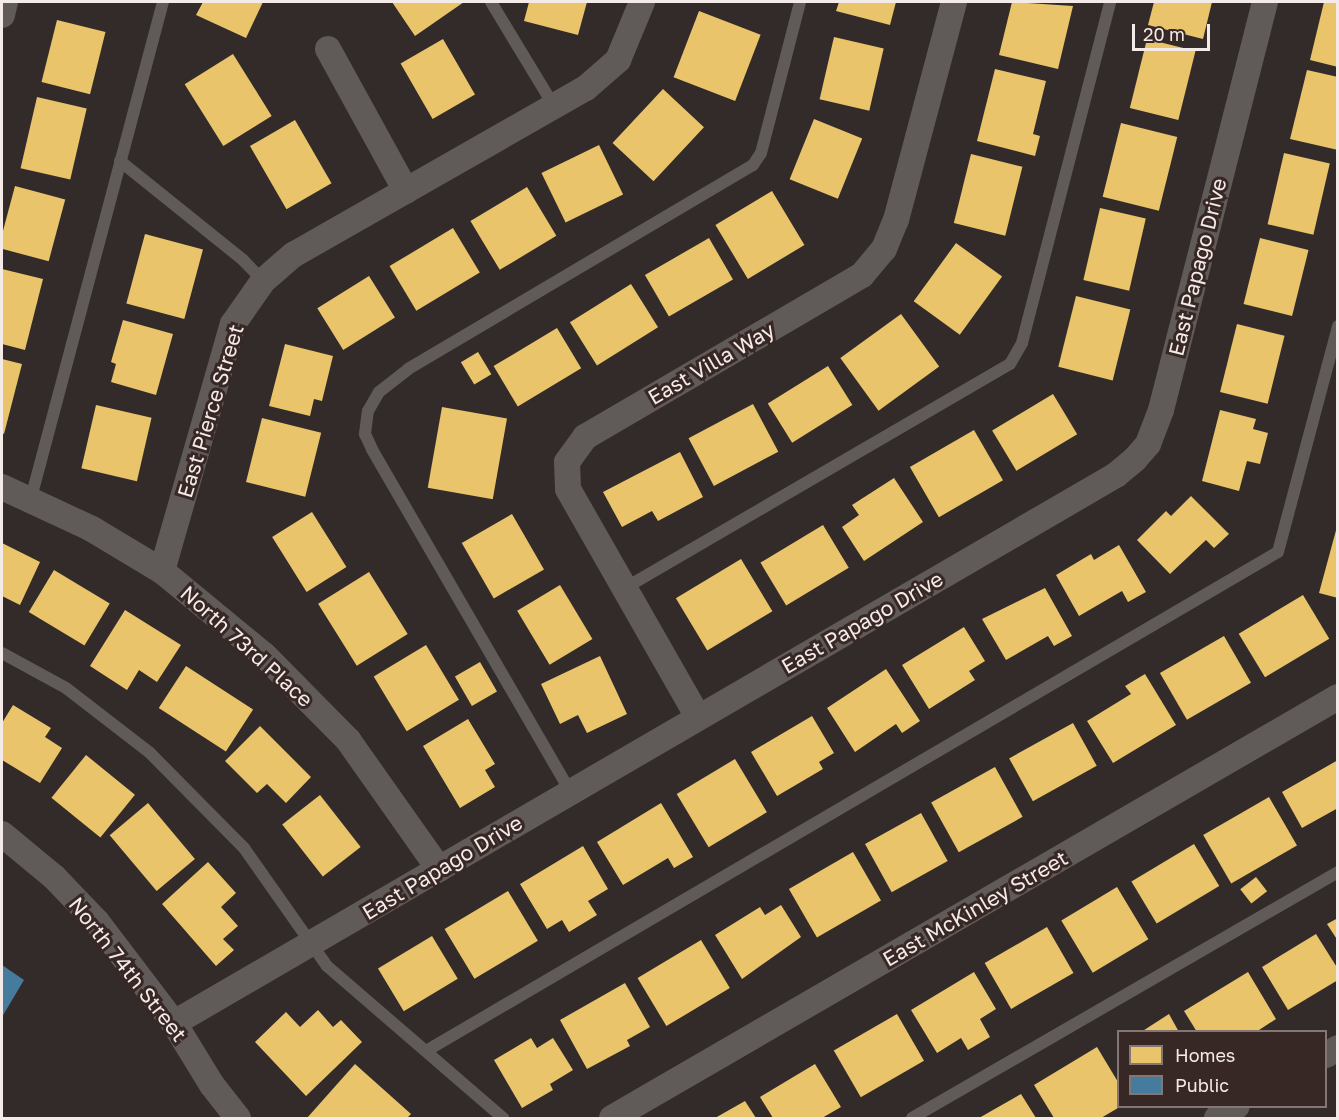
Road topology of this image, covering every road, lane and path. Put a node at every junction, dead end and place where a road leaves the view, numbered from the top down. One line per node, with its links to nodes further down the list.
1 (5, 2): 9 (street)
2 (163, 2): 12 (lane)
3 (491, 2): 11 (lane)
4 (642, 2): 11 (street, East Pierce Street)
5 (800, 2): 23 (lane)
6 (954, 2): 19 (street, East Villa Way)
7 (1110, 2): 19 (lane)
8 (1265, 2): 22 (street, East Papago Drive)
9 (2, 15)
10 (328, 49): 13 (street)
11 (554, 106): 13 (street, East Pierce Street)
12 (120, 161): 14 (lane); 17 (lane)
13 (406, 191): 14 (street, East Pierce Street)
14 (263, 281): 18 (street, East Pierce Street)
15 (1338, 326): 29 (lane)
16 (2, 487): 17 (street, North 73rd Place)
17 (31, 498): 18 (street, North 73rd Place)
18 (162, 571): 25 (street, North 73rd Place)
19 (625, 588): 22 (street, East Villa Way)
20 (2, 653): 27 (lane)
21 (1338, 697): 33 (street, East McKinley Street)
22 (698, 717): 23 (street, East Papago Drive)
23 (570, 791): 25 (street, East Papago Drive)
24 (2, 834): 28 (street, North 74th Street)
25 (439, 869): 27 (street, East Papago Drive)
26 (1338, 872): 34 (lane)
27 (310, 945): 28 (street, East Papago Drive); 29 (lane)
28 (174, 1023): 31 (street, North 74th Street)
29 (426, 1051): 32 (lane)
30 (1235, 1108): 35 (street)
31 (238, 1119)
32 (503, 1119)
33 (612, 1119)
34 (912, 1119)
35 (1217, 1119)

